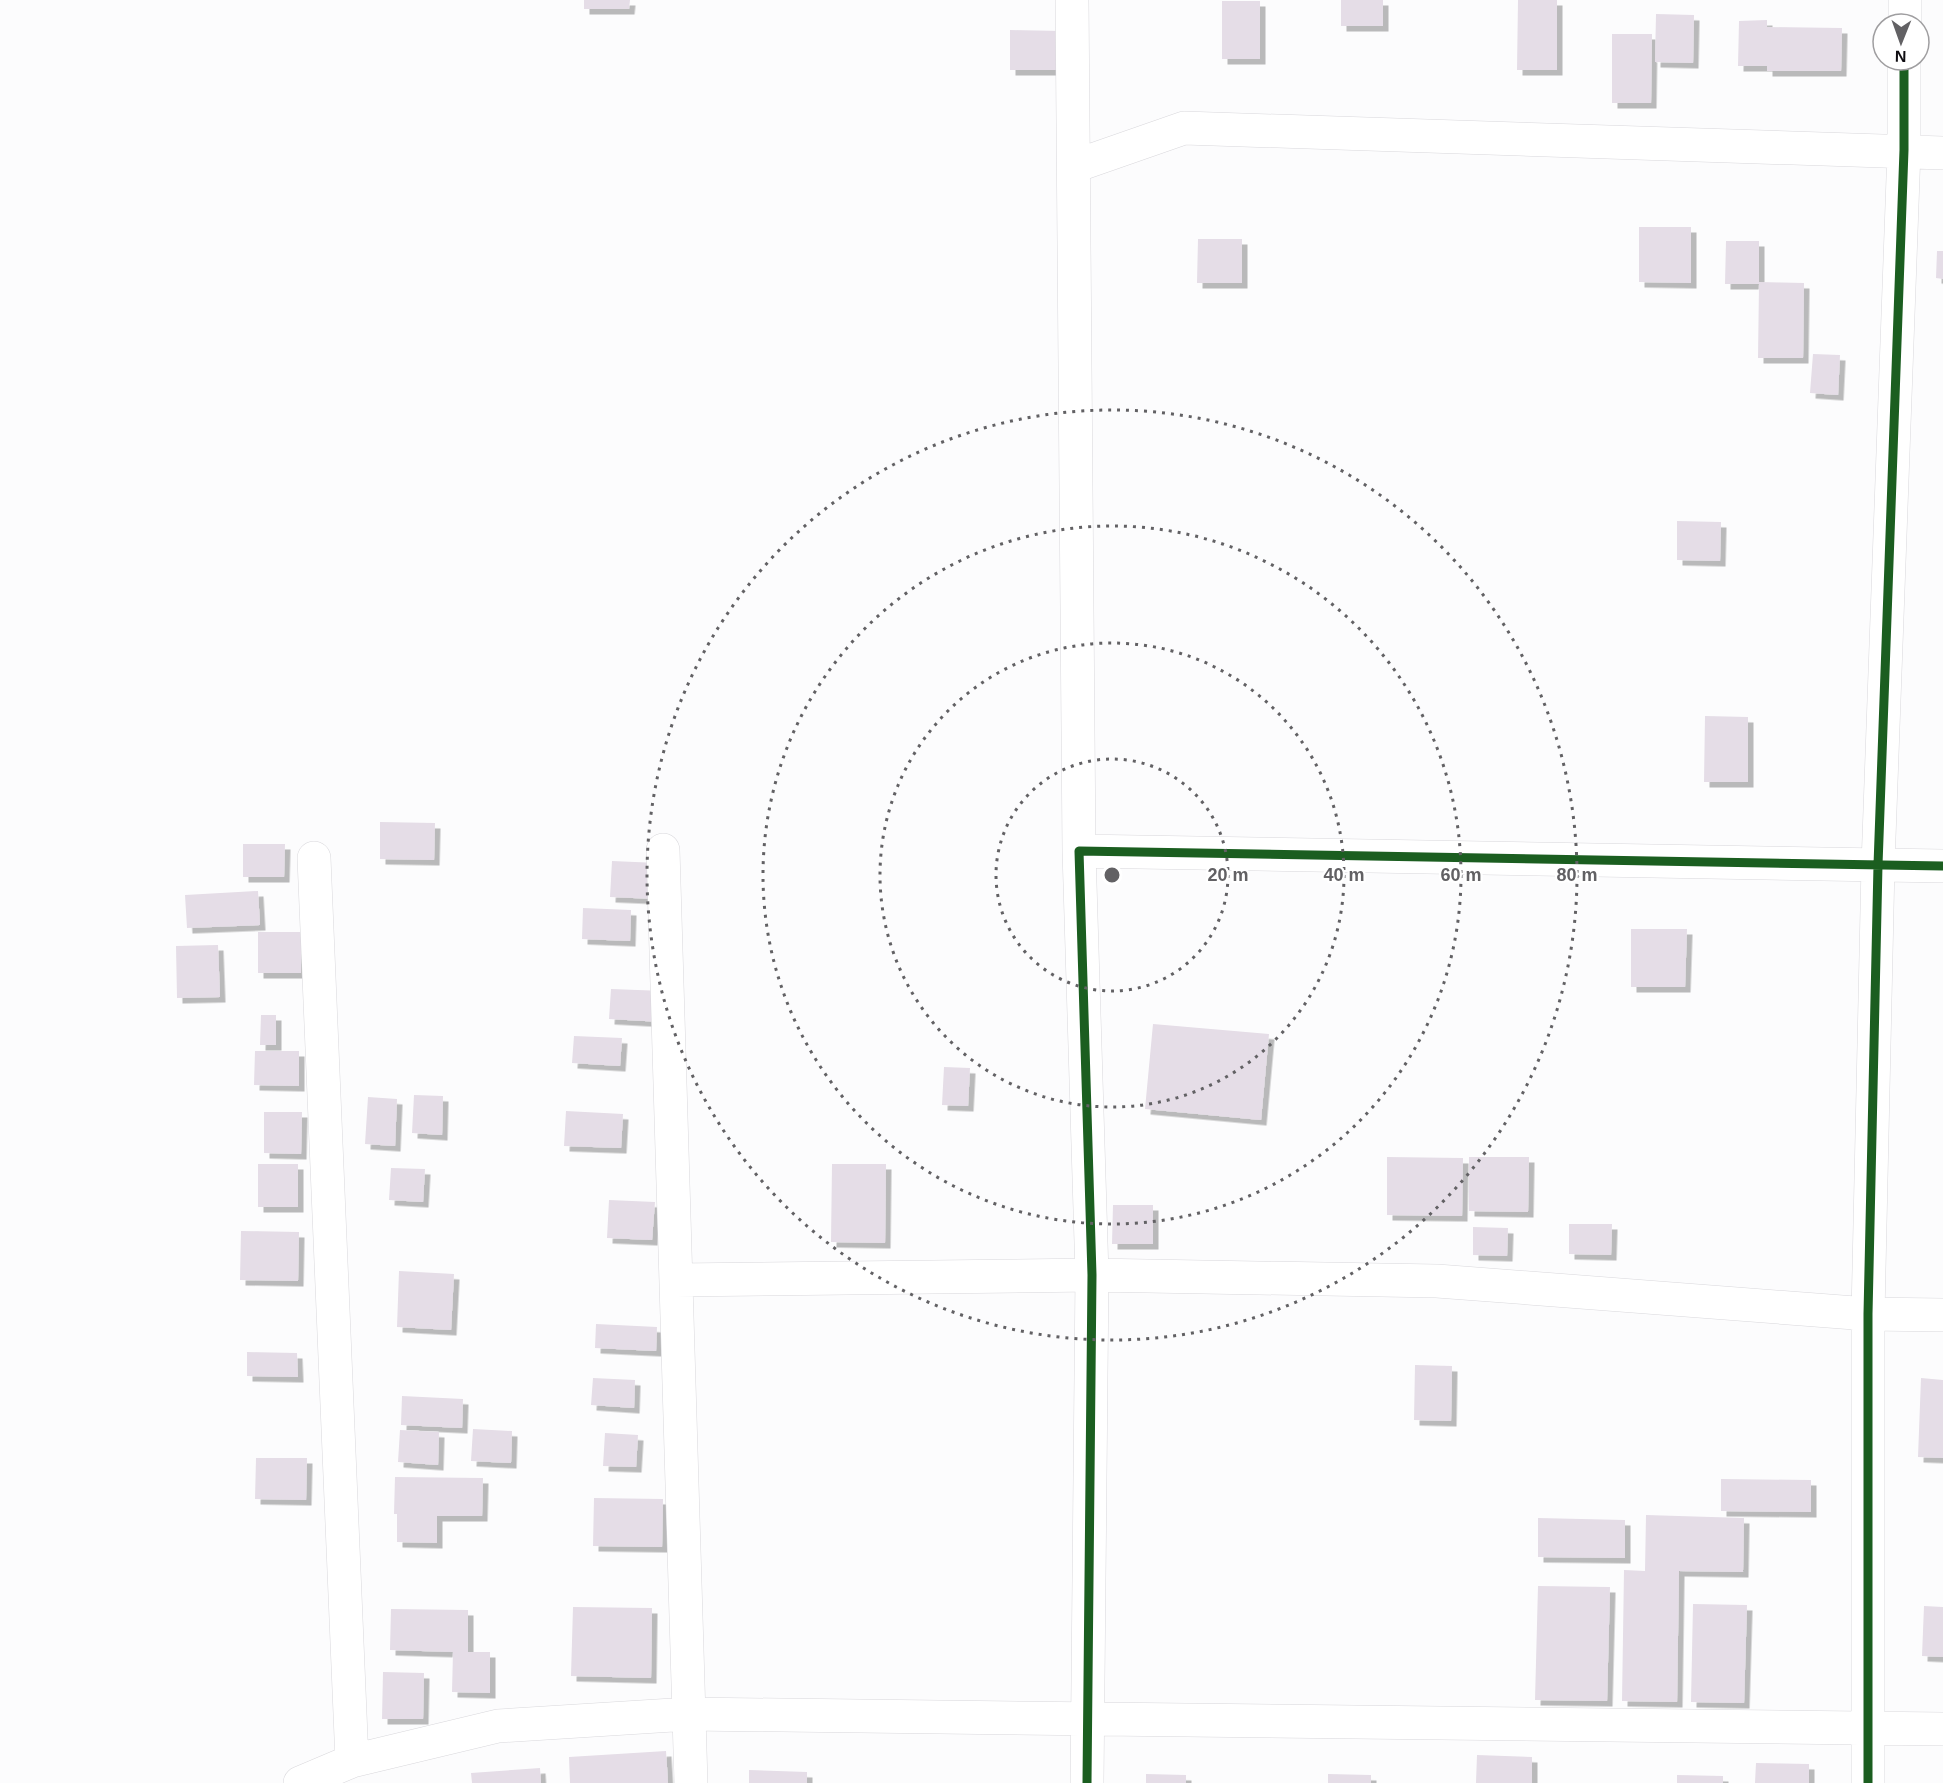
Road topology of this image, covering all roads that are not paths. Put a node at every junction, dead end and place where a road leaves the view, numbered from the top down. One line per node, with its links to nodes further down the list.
1 (1072, 0): 5 (street)
2 (1904, 72): 3 (street)
3 (1904, 150): 4 (street); 5 (street); 9 (street)
4 (1943, 153)
5 (1075, 166): 7 (street)
6 (663, 850): 12 (street)
7 (1079, 851): 9 (street); 11 (street)
8 (314, 858): 19 (street)
9 (1878, 865): 10 (street); 13 (street)
10 (1943, 866)
11 (1092, 1275): 12 (street); 13 (street); 16 (street)
12 (676, 1280): 15 (street)
13 (1868, 1314): 14 (street); 17 (street)
14 (1943, 1314)
15 (688, 1714): 16 (street); 19 (street); 21 (street)
16 (1087, 1719): 17 (street); 22 (street)
17 (1868, 1728): 18 (street); 23 (street)
18 (1943, 1729)
19 (352, 1761): 20 (street)
20 (300, 1783)
21 (691, 1783)
22 (1087, 1783)
23 (1868, 1783)

